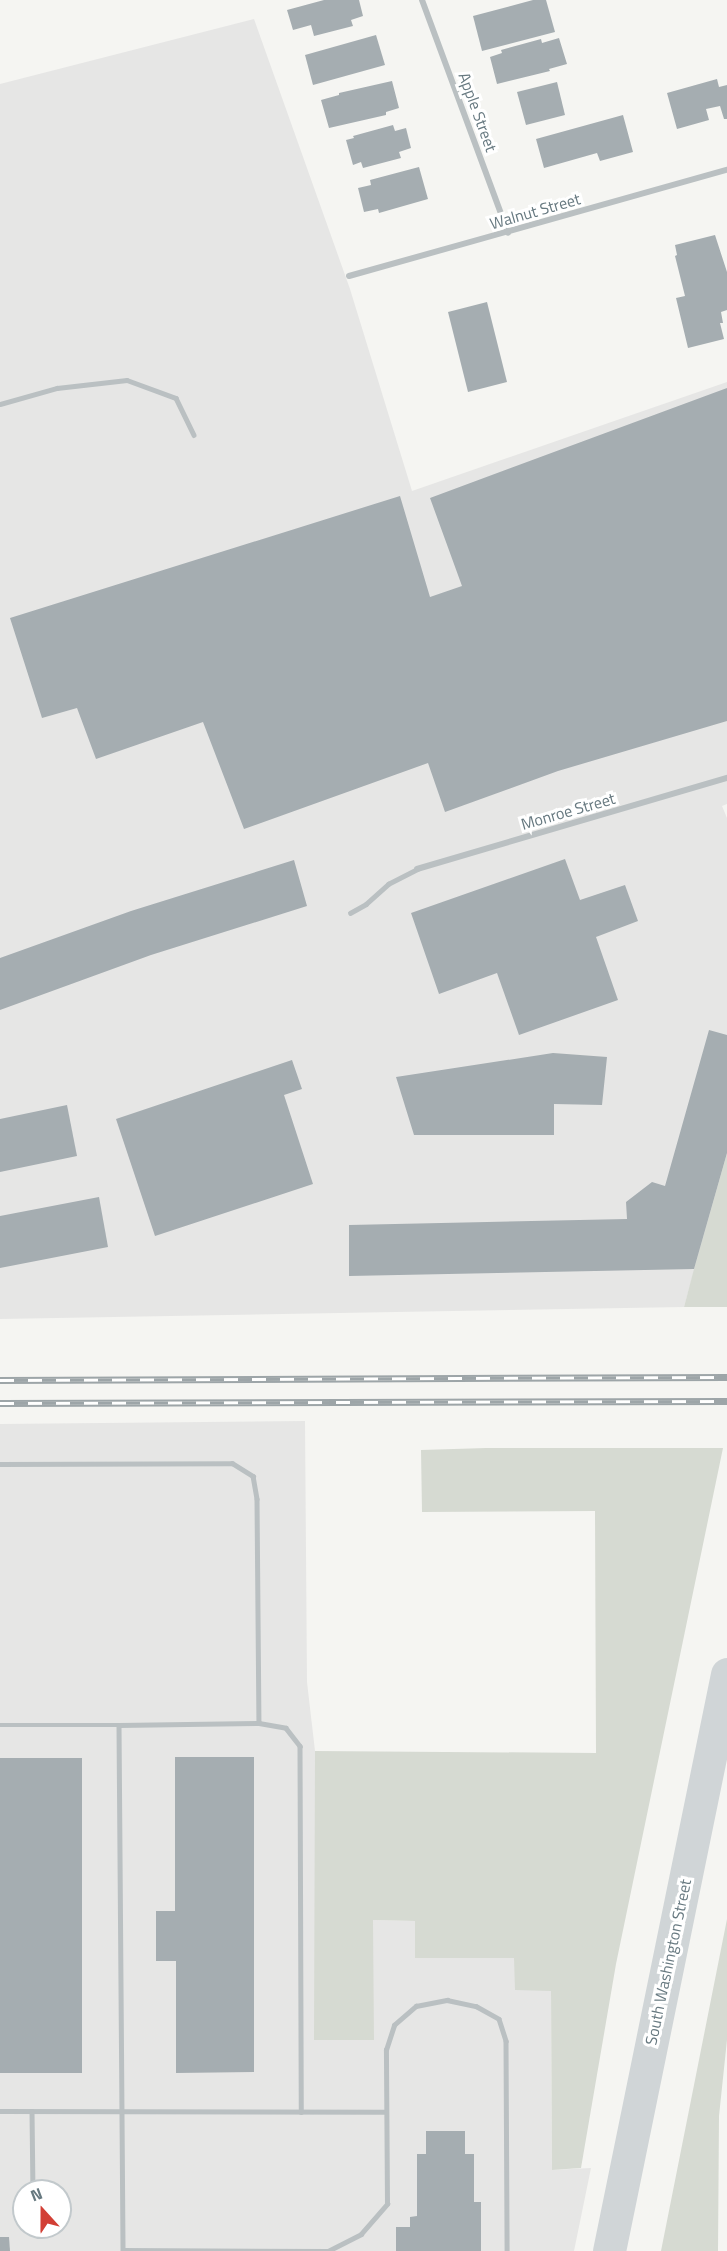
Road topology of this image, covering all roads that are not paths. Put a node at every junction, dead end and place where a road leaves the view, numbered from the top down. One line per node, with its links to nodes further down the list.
1 (422, 0): 3 (street, Apple Street)
2 (727, 170): 3 (street, Walnut Street)
3 (508, 233): 4 (street, Walnut Street)
4 (349, 276)
5 (0, 404): 6 (lane)
6 (194, 435)
7 (727, 778): 8 (street, Monroe Street)
8 (417, 869): 9 (lane)
9 (350, 913)
10 (0, 1464): 12 (lane)
11 (727, 1674): 24 (main road, South Washington Street)
12 (259, 1723): 14 (lane); 18 (lane)
13 (0, 1725): 14 (lane)
14 (119, 1725): 17 (lane)
15 (0, 2111): 16 (lane)
16 (32, 2111): 17 (lane); 20 (lane)
17 (121, 2111): 18 (lane); 21 (lane)
18 (301, 2112): 19 (lane)
19 (386, 2112): 22 (lane); 23 (lane)
20 (33, 2179)
21 (123, 2251): 22 (lane)
22 (328, 2251)
23 (507, 2251)
24 (609, 2251)

